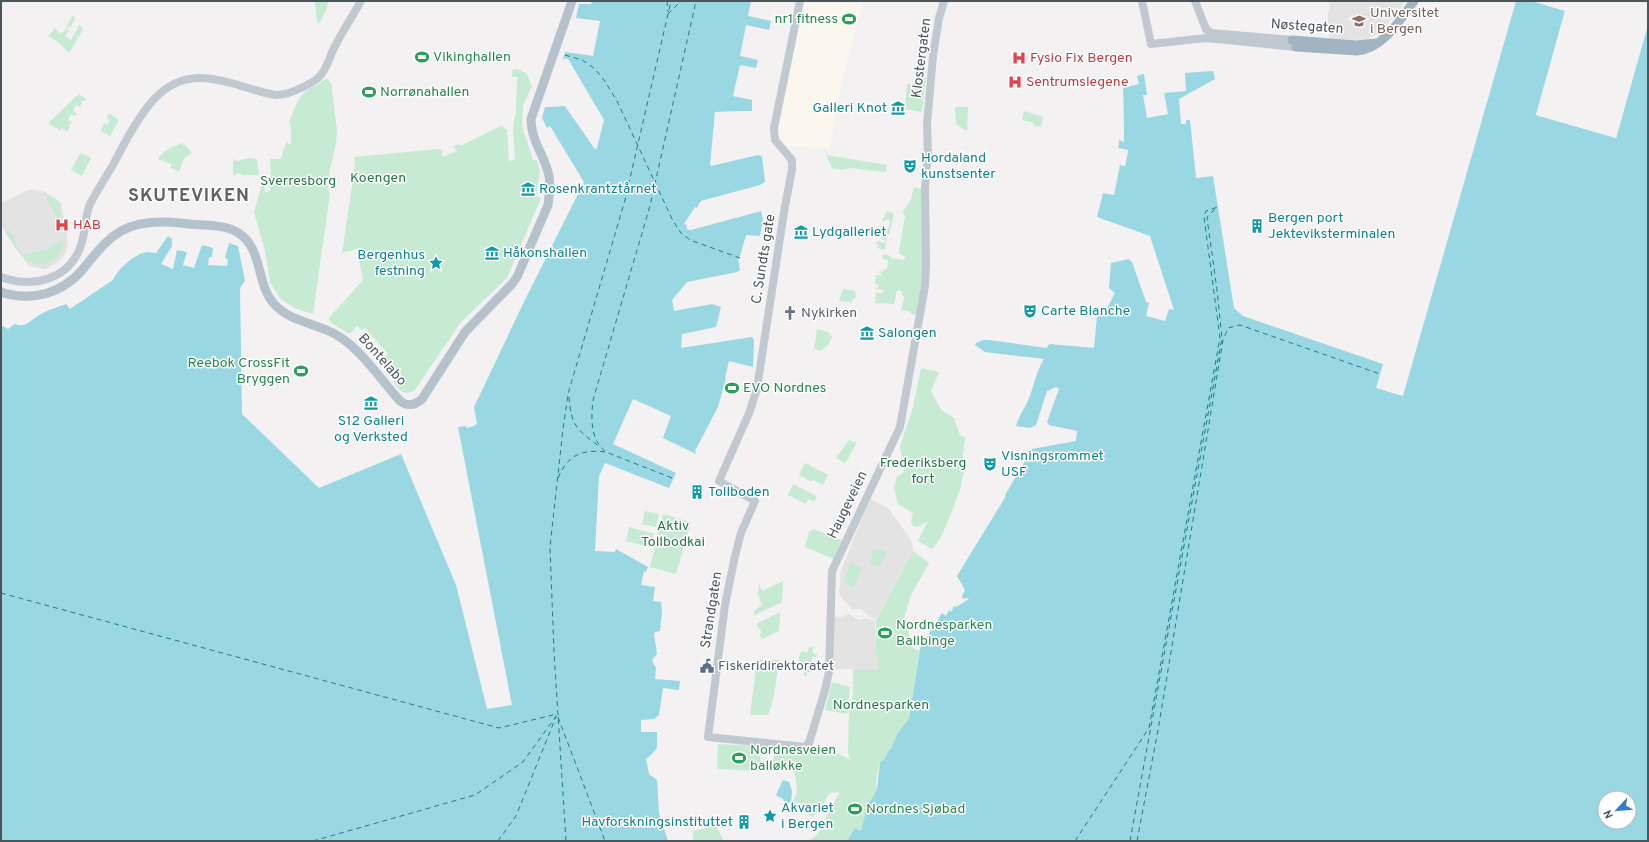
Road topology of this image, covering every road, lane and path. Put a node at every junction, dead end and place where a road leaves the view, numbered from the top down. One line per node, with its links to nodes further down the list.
1 (361, 1): 12 (main road)
2 (800, 1): 14 (main road, C. Sundts gate)
3 (944, 1): 11 (main road, Klostergaten)
4 (1142, 1): 9 (main road)
5 (1195, 1): 8 (main road)
6 (1414, 1): 10 (highway, Nøstegaten)
7 (571, 5): 13 (main road, Bontelabo)
8 (1206, 29): 9 (main road); 10 (main road, Nøstegaten)
9 (1170, 41): 10 (main road, Nøstegaten)
10 (1294, 43)
11 (925, 182): 15 (main road, Haugeveien)
12 (1, 277)
13 (1, 292)
14 (755, 501): 15 (main road, Strandgaten)
15 (708, 737)

